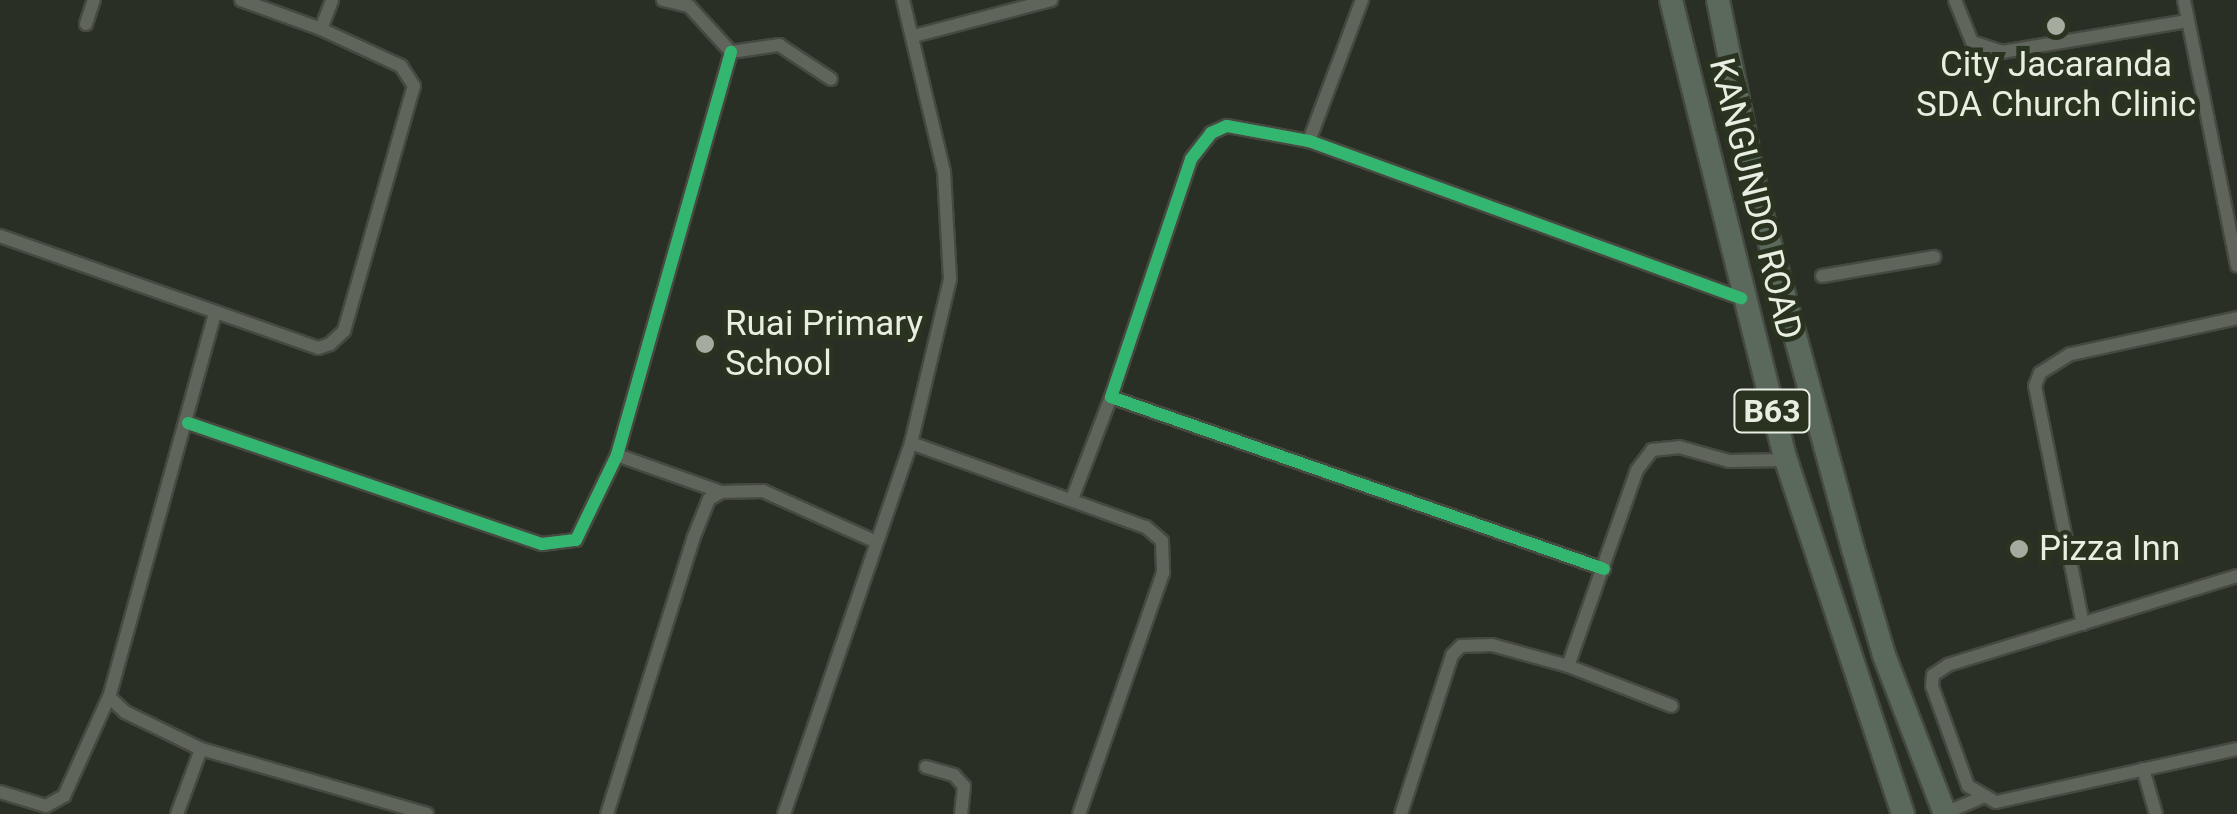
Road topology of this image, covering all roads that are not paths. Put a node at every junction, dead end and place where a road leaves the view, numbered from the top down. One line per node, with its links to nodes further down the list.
1 (94, 0): 13 (street)
2 (241, 0): 14 (street)
3 (332, 0): 14 (street)
4 (662, 0): 16 (street)
5 (903, 0): 15 (street)
6 (1050, 0): 15 (street)
7 (1362, 0): 18 (street)
8 (1671, 0): 23 (highway, KANGUNDO ROAD / B63)
9 (1718, 0): 37 (highway, KANGUNDO ROAD / B63)
10 (1956, 0): 12 (street)
11 (2184, 0): 12 (street)
12 (2188, 21): 21 (street)
13 (86, 24)
14 (320, 29): 24 (street)
15 (914, 36): 28 (street)
16 (731, 52): 17 (street); 29 (street)
17 (830, 79)
18 (1309, 142): 23 (street); 26 (street)
19 (0, 236): 24 (street)
20 (1934, 257): 22 (street)
21 (2237, 266)
22 (1822, 276)
23 (1741, 298): 30 (highway, KANGUNDO ROAD / B63)
24 (214, 312): 27 (street)
25 (2237, 318): 36 (street)
26 (1111, 397): 32 (street); 34 (street)
27 (188, 423): 29 (street); 40 (street)
28 (911, 444): 32 (street); 33 (street)
29 (616, 455): 31 (street)
30 (1786, 460): 34 (street); 39 (highway, KANGUNDO ROAD / B63)
31 (721, 492): 33 (street); 52 (street)
32 (1072, 499): 55 (street)
33 (874, 541): 53 (street)
34 (1604, 569): 38 (street)
35 (2237, 576): 36 (street)
36 (2083, 624): 49 (street)
37 (1884, 655): 39 (highway); 42 (highway, KANGUNDO ROAD / B63)
38 (1568, 666): 41 (street); 56 (street)
39 (1851, 666): 45 (highway, KANGUNDO ROAD / B63)
40 (109, 697): 43 (street); 48 (street)
41 (1672, 706)
42 (1919, 746): 45 (highway); 58 (highway, KANGUNDO ROAD / B63)
43 (201, 749): 50 (street); 51 (street)
44 (2237, 749): 47 (street)
45 (1882, 758): 57 (highway, KANGUNDO ROAD / B63)
46 (926, 768): 54 (street)
47 (2143, 769): 49 (street); 59 (street)
48 (0, 792)
49 (1980, 798): 58 (street)
50 (177, 814)
51 (427, 814)
52 (606, 814)
53 (784, 814)
54 (961, 814)
55 (1079, 814)
56 (1401, 814)
57 (1903, 814)
58 (1945, 814)
59 (2156, 814)

